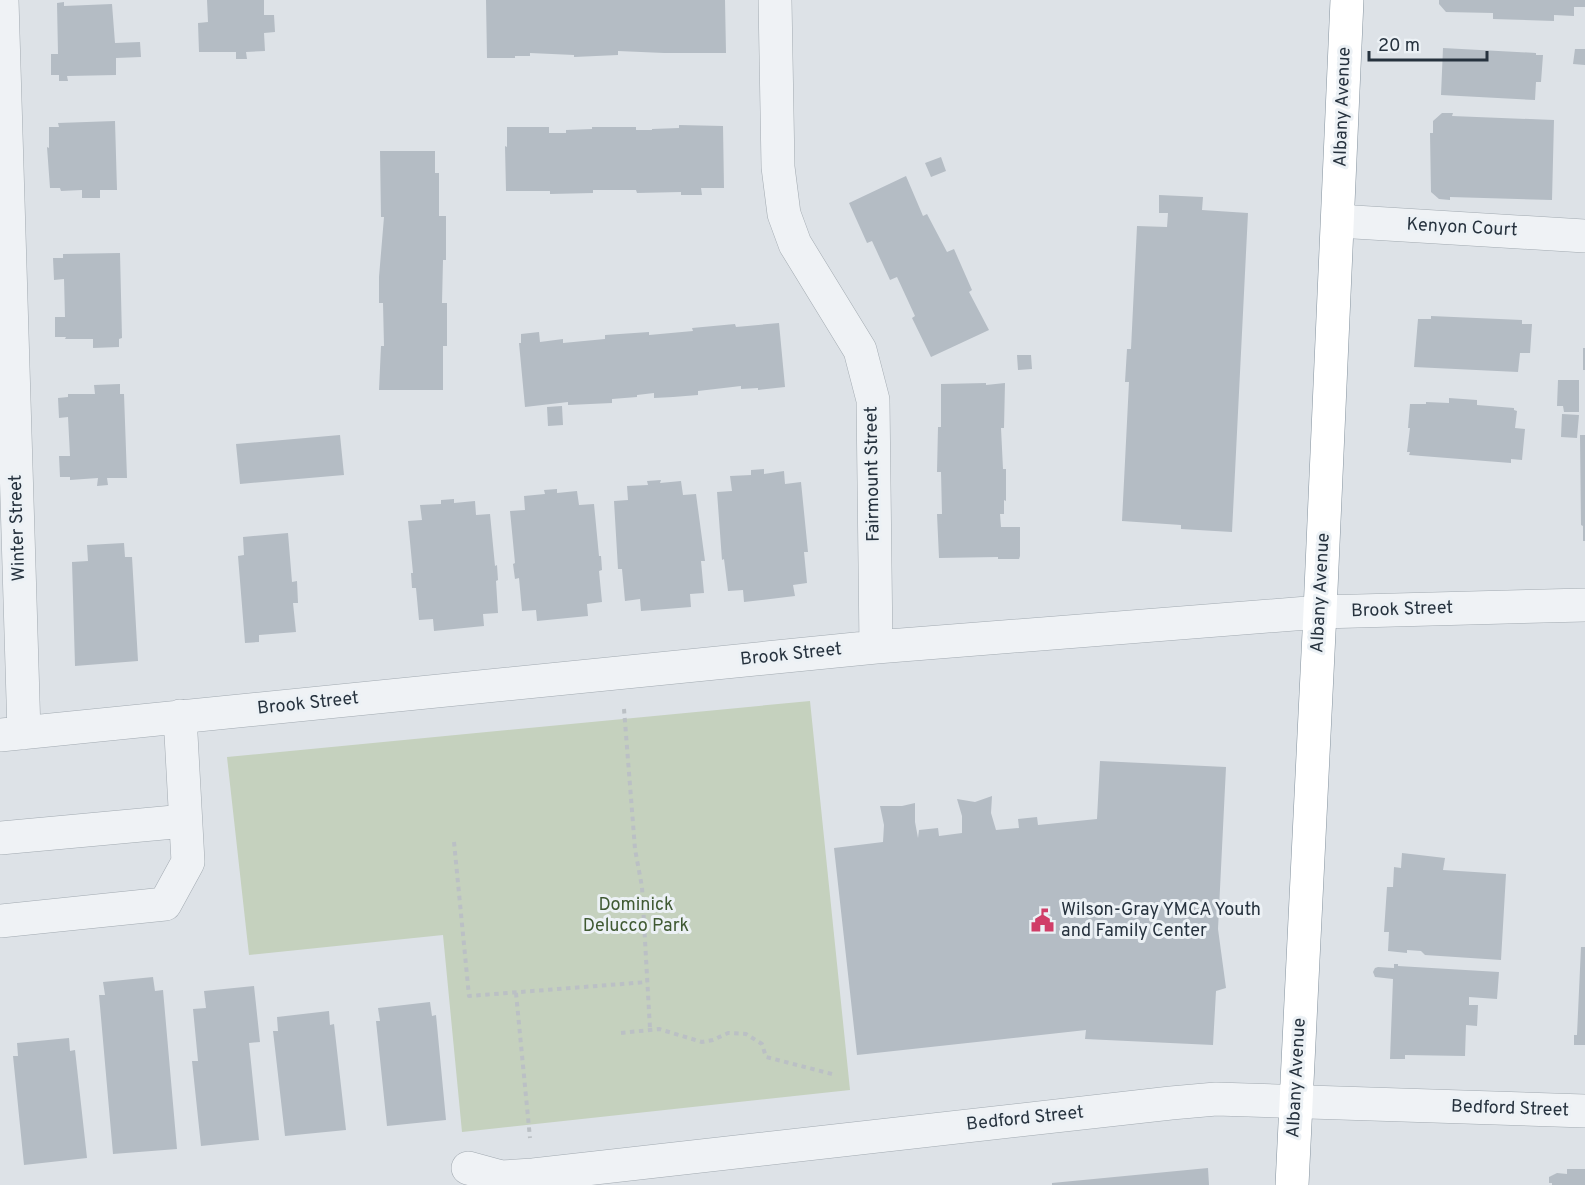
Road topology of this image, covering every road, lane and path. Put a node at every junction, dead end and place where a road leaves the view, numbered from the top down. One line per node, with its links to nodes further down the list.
1 (2, 0): 11 (street, Winter Street)
2 (775, 0): 8 (street, Fairmount Street)
3 (1347, 0): 4 (highway, Albany Avenue)
4 (1338, 221): 5 (street, Kenyon Court); 7 (highway, Albany Avenue)
5 (1585, 236)
6 (1585, 605): 7 (street, Brook Street)
7 (1320, 612): 8 (street, Brook Street); 21 (highway, Albany Avenue)
8 (876, 646): 9 (street, Brook Street)
9 (622, 672): 10 (street, Brook Street); 16 (path)
10 (180, 716): 11 (street, Brook Street); 12 (street)
11 (12, 734)
12 (184, 821): 13 (street); 15 (street)
13 (0, 838)
14 (454, 842): 17 (path)
15 (0, 921)
16 (647, 982): 17 (path); 18 (path)
17 (516, 993): 24 (path)
18 (650, 1029): 19 (path); 20 (path)
19 (621, 1033)
20 (832, 1074)
21 (1295, 1101): 22 (street, Bedford Street); 24 (street, Bedford Street); 25 (highway, Albany Avenue)
22 (1585, 1111)
23 (468, 1168): 24 (street, Bedford Street)
24 (533, 1174)
25 (1292, 1185)

